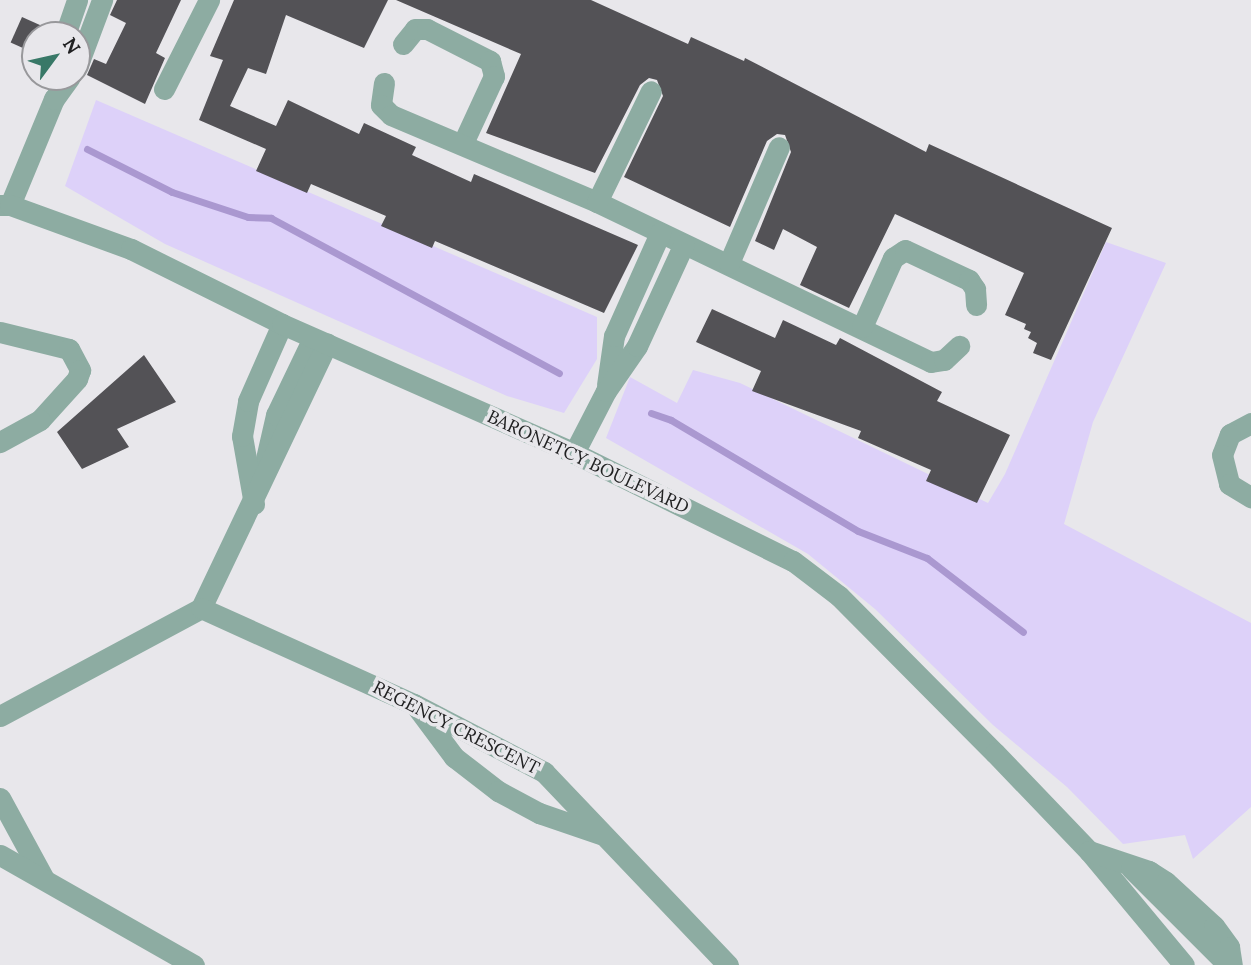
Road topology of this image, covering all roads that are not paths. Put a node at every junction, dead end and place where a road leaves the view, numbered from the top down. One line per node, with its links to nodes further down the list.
1 (76, 0): 4 (street)
2 (102, 0): 5 (street)
3 (209, 0): 8 (street)
4 (69, 21)
5 (91, 29)
6 (403, 44): 13 (street)
7 (384, 83): 13 (street)
8 (164, 89)
9 (53, 91): 12 (street)
10 (60, 91): 12 (street)
11 (651, 91): 15 (street)
12 (54, 99): 16 (street)
13 (463, 144): 15 (street)
14 (779, 147): 19 (street)
15 (597, 202): 17 (street)
16 (5, 205): 21 (street, BARONETCY BOULEVARD)
17 (660, 233): 18 (street); 26 (street)
18 (684, 244): 19 (street); 26 (street)
19 (729, 263): 22 (street)
20 (976, 305): 22 (street)
21 (282, 324): 24 (street, BARONETCY BOULEVARD); 31 (street)
22 (862, 327): 25 (street)
23 (0, 332): 28 (street)
24 (320, 341): 29 (street, BARONETCY BOULEVARD); 31 (street)
25 (959, 346)
26 (606, 391): 29 (street)
27 (1251, 423): 30 (street)
28 (0, 442)
29 (574, 453): 37 (street, BARONETCY BOULEVARD)
30 (1251, 497)
31 (254, 503): 32 (street)
32 (201, 608): 33 (street, REGENCY CRESCENT); 34 (street)
33 (414, 704): 36 (street, REGENCY CRESCENT); 36 (street)
34 (0, 716)
35 (0, 798): 39 (street)
36 (604, 835): 41 (street, REGENCY CRESCENT)
37 (1089, 851): 42 (street, BARONETCY BOULEVARD); 43 (street, BARONETCY BOULEVARD)
38 (0, 855): 39 (street)
39 (46, 881): 40 (street)
40 (194, 965)
41 (728, 965)
42 (1184, 965)
43 (1230, 965)

